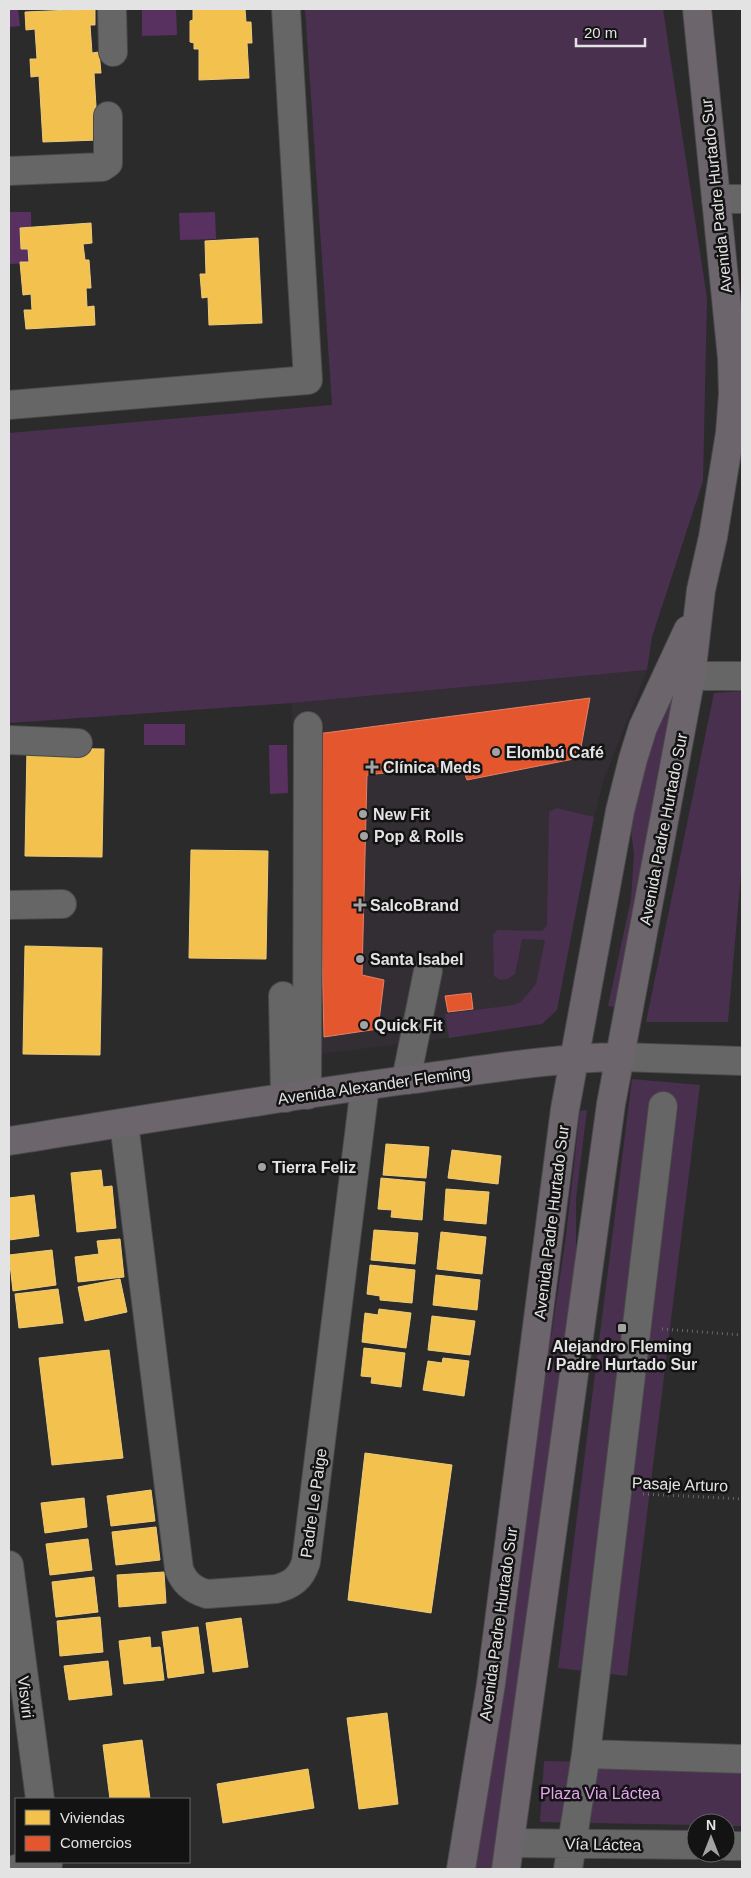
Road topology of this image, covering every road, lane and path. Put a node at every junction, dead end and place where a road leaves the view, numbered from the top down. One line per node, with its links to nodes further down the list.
1 (112, 9): 4 (street)
2 (286, 9): 8 (street)
3 (697, 9): 7 (main road, Avenida Padre Hurtado Sur)
4 (113, 52)
5 (108, 116): 6 (street)
6 (9, 171)
7 (729, 199): 9 (main road, Avenida Padre Hurtado Sur)
8 (9, 405)
9 (736, 433): 10 (main road, Avenida Padre Hurtado Sur)
10 (701, 590): 11 (main road, Avenida Padre Hurtado Sur); 21 (main road, Avenida Padre Hurtado Sur)
11 (692, 676): 12 (street); 20 (main road, Avenida Padre Hurtado Sur)
12 (742, 676)
13 (308, 726): 25 (street)
14 (9, 740): 15 (street)
15 (78, 743)
16 (9, 904): 17 (street)
17 (62, 904)
18 (428, 971): 23 (street)
19 (283, 996): 25 (street)
20 (620, 1057): 21 (main road, Avenida Alexander Fleming); 22 (street, Avenida Alexander Fleming); 39 (main road, Avenida Padre Hurtado Sur)
21 (574, 1058): 23 (main road, Avenida Alexander Fleming); 43 (main road, Avenida Padre Hurtado Sur)
22 (742, 1061)
23 (406, 1080): 24 (main road, Avenida Alexander Fleming)
24 (366, 1086): 25 (main road, Avenida Alexander Fleming); 27 (street, Padre Le Paige)
25 (296, 1097): 27 (main road, Avenida Alexander Fleming)
26 (663, 1106): 29 (street)
27 (124, 1123): 28 (main road, Avenida Alexander Fleming)
28 (9, 1141)
29 (637, 1327): 30 (path); 31 (street)
30 (742, 1335)
31 (617, 1494): 32 (path, Pasaje Arturo); 35 (street)
32 (742, 1499)
33 (9, 1565): 34 (street, Visviri)
34 (16, 1680): 37 (street, Visviri)
35 (586, 1754): 36 (street); 40 (street)
36 (742, 1759)
37 (40, 1798)
38 (686, 1847): 40 (street, Vía Láctea)
39 (508, 1856): 40 (street, Vía Láctea)
40 (570, 1857)
41 (48, 1865): 42 (street)
42 (16, 1869)
43 (461, 1869)

